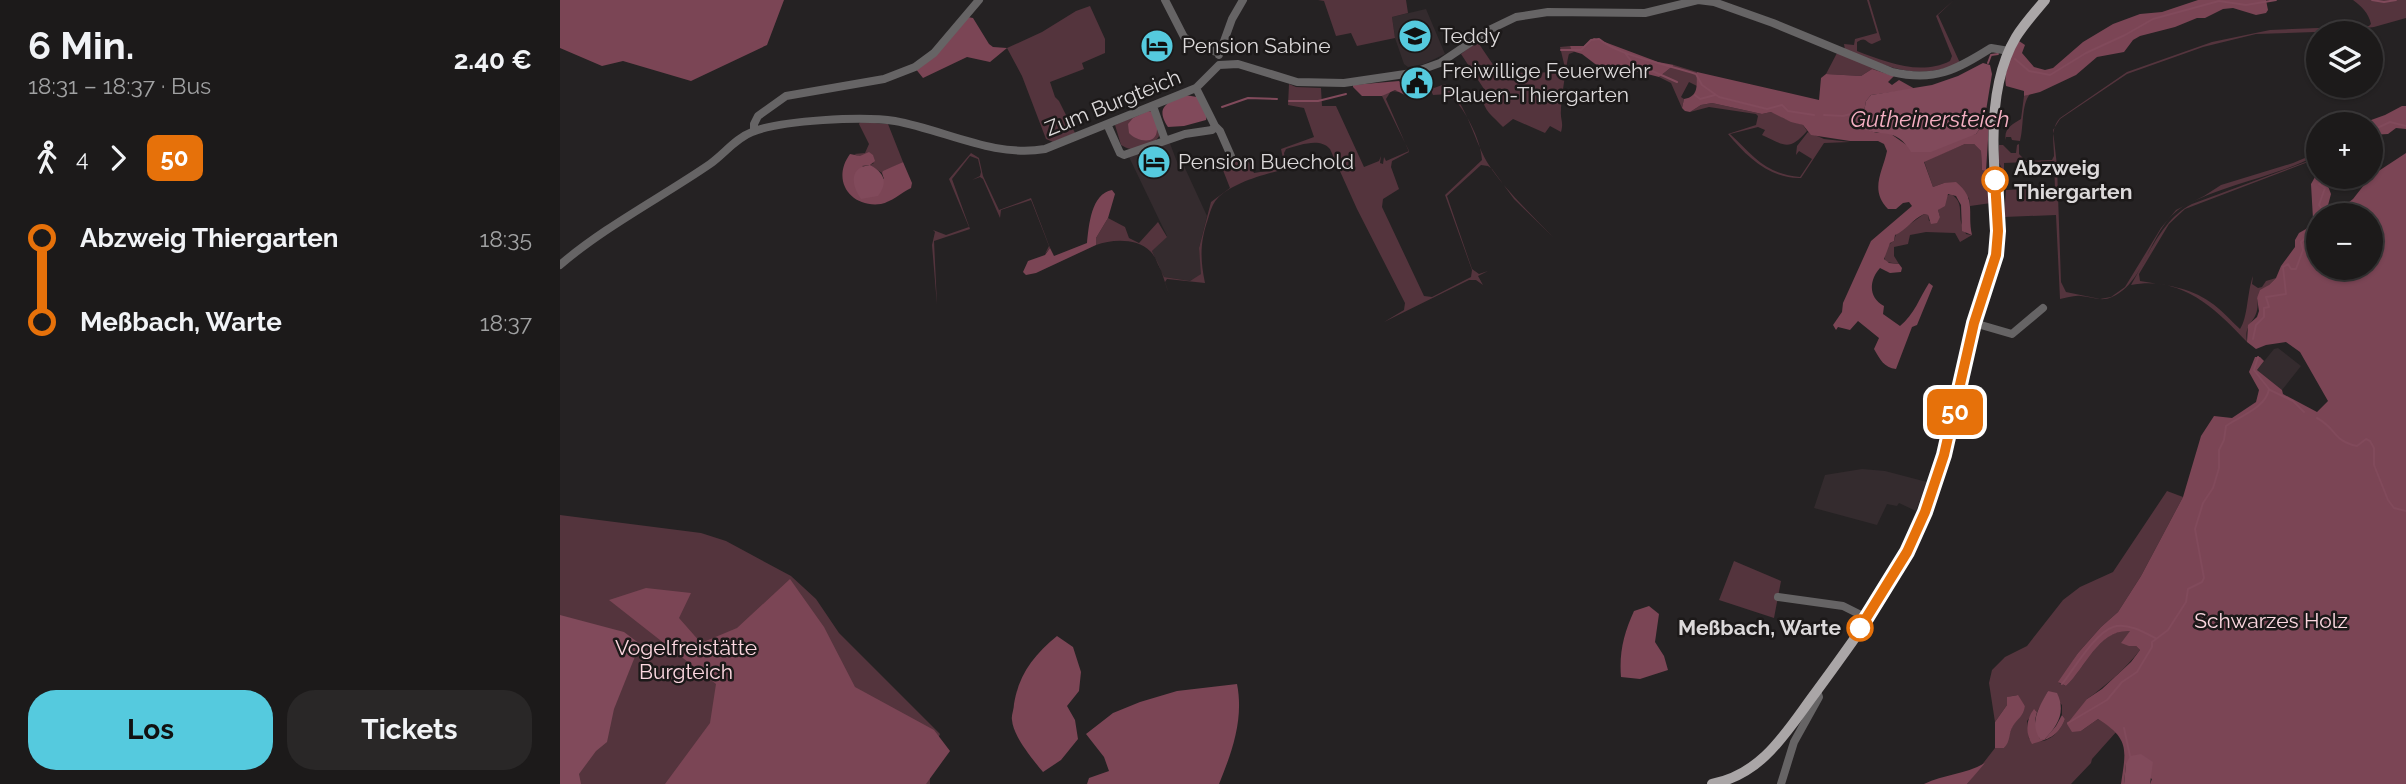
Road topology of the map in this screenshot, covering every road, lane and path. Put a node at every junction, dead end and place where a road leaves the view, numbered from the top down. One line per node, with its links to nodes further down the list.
1 (979, 0): 12 (street)
2 (1165, 0): 6 (street)
3 (1243, 0): 6 (street)
4 (2045, 0): 5 (main road)
5 (2009, 51): 7 (street); 17 (main road)
6 (1219, 53): 7 (street)
7 (1219, 65): 8 (street, Zum Burgteich)
8 (1196, 89): 9 (street, Zum Burgteich); 11 (street)
9 (1153, 106): 10 (street, Zum Burgteich); 13 (street)
10 (1107, 124): 12 (street, Zum Burgteich); 13 (street)
11 (1215, 126): 13 (street); 14 (street)
12 (754, 131): 15 (street, Zum Burgteich)
13 (1165, 139)
14 (1231, 156)
15 (560, 265)
16 (2043, 308): 17 (street)
17 (1974, 323): 19 (main road)
18 (1778, 597): 19 (street)
19 (1867, 618): 20 (main road)
20 (1816, 691): 21 (main road); 22 (street)
21 (1715, 784)
22 (1782, 784)

